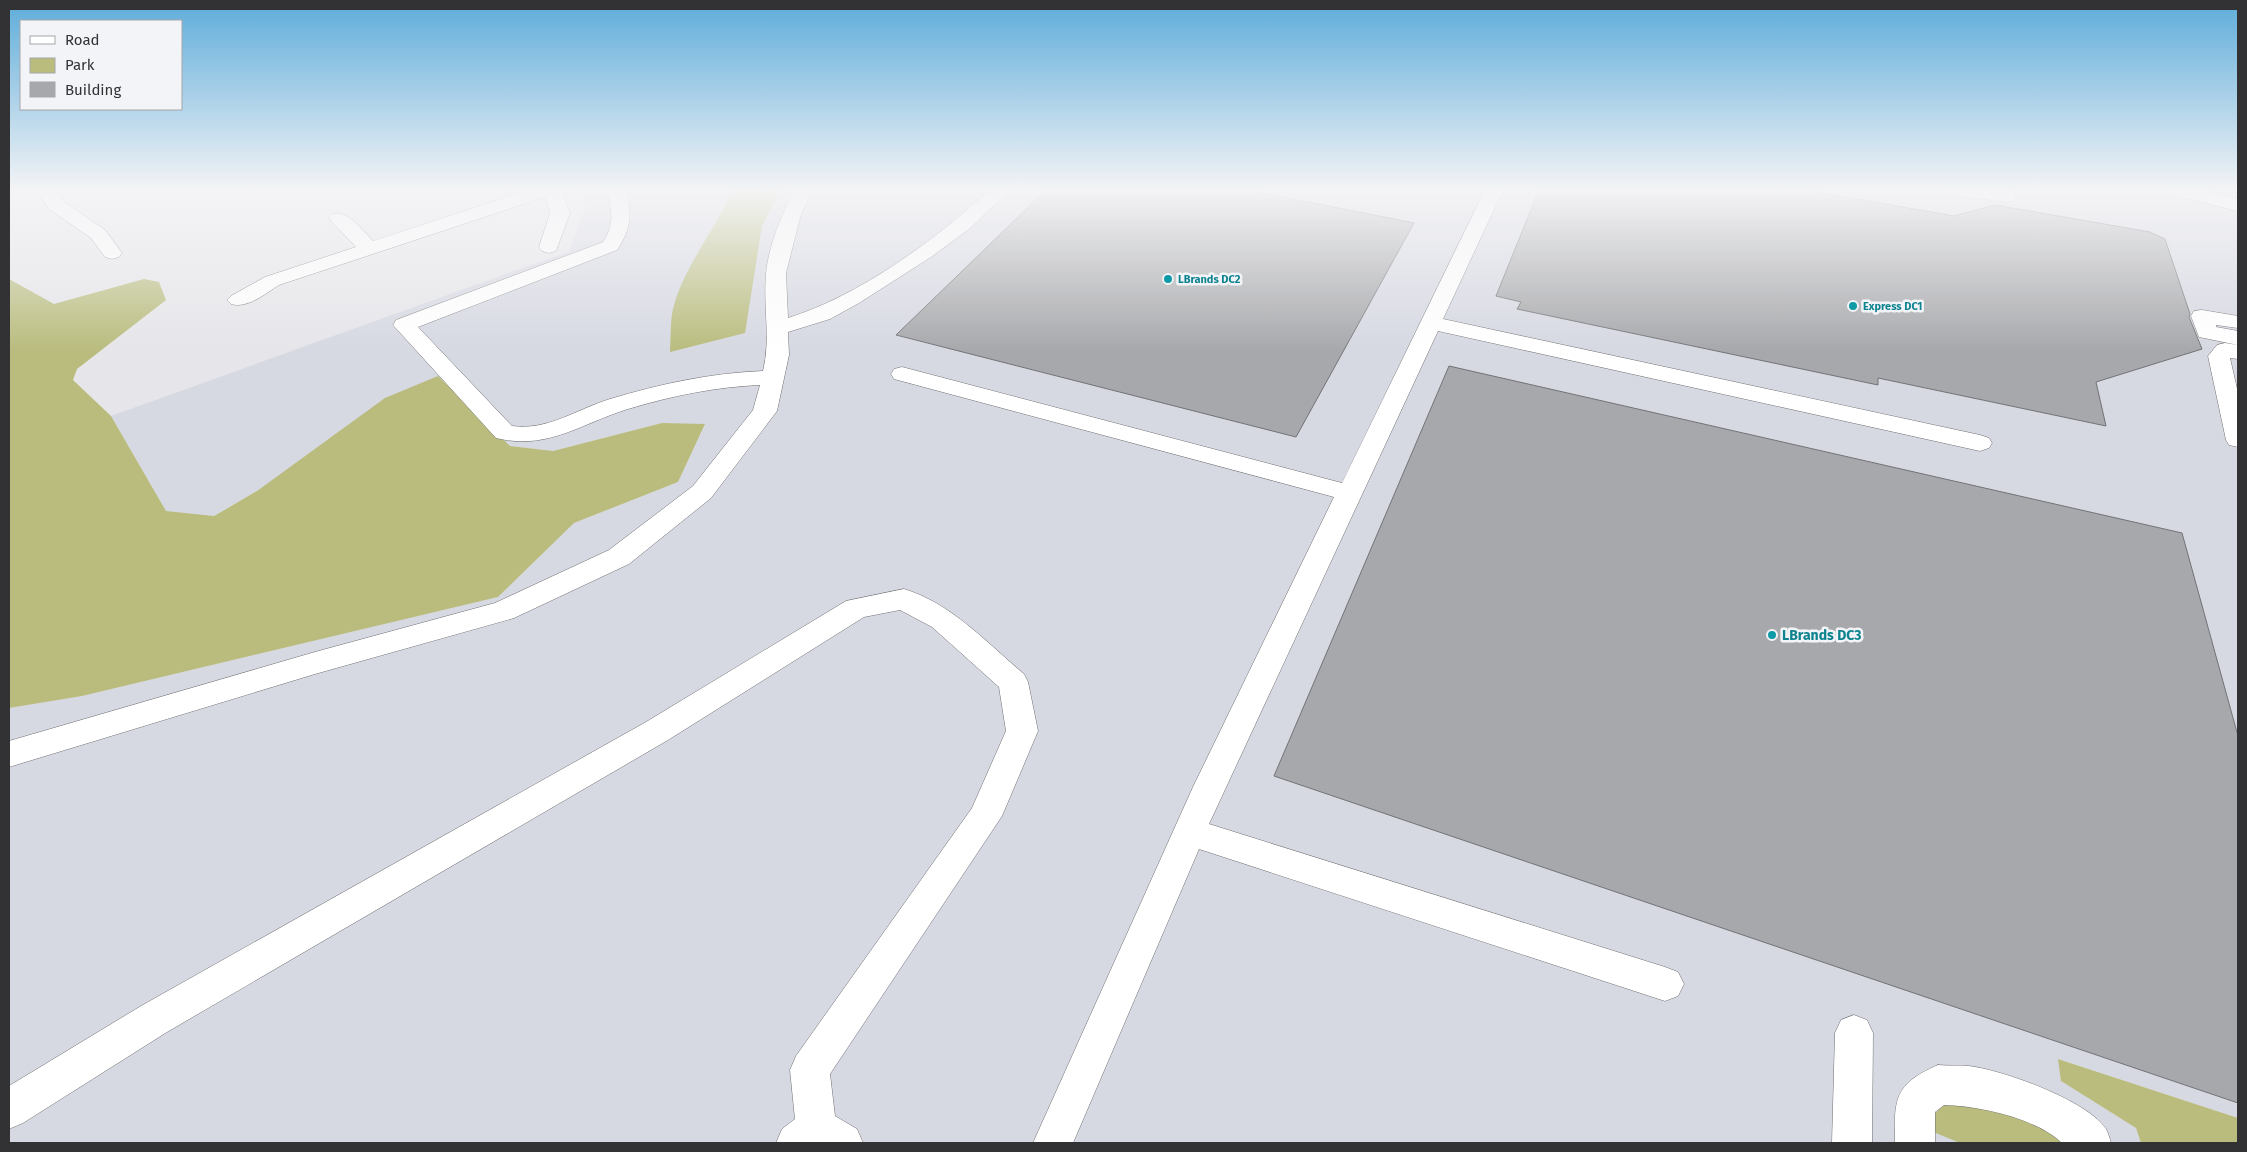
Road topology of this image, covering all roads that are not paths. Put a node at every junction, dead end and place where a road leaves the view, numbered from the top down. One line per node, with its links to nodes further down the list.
1 (105, 244): 11 (street)
2 (365, 244): 10 (street)
3 (381, 244): 10 (street)
4 (550, 244): 9 (street)
5 (612, 244): 19 (street)
6 (783, 244): 15 (street)
7 (937, 244): 15 (street)
8 (1469, 244): 14 (street)
9 (549, 247)
10 (369, 248): 12 (street)
11 (112, 253)
12 (238, 300)
13 (2238, 322): 16 (street)
14 (1431, 323): 21 (street); 22 (street)
15 (778, 328): 19 (street)
16 (2238, 338)
17 (2238, 352): 20 (street)
18 (902, 374): 22 (street)
19 (773, 377): 23 (street)
20 (2238, 440)
21 (1980, 443)
22 (1349, 494): 24 (street)
23 (9, 754)
24 (1190, 832): 25 (street); 29 (street)
25 (1665, 984)
26 (1854, 1033): 30 (street)
27 (9, 1109): 28 (street)
28 (818, 1138)
29 (1053, 1143)
30 (1852, 1143)
31 (1915, 1143): 32 (street)
32 (2091, 1143)

